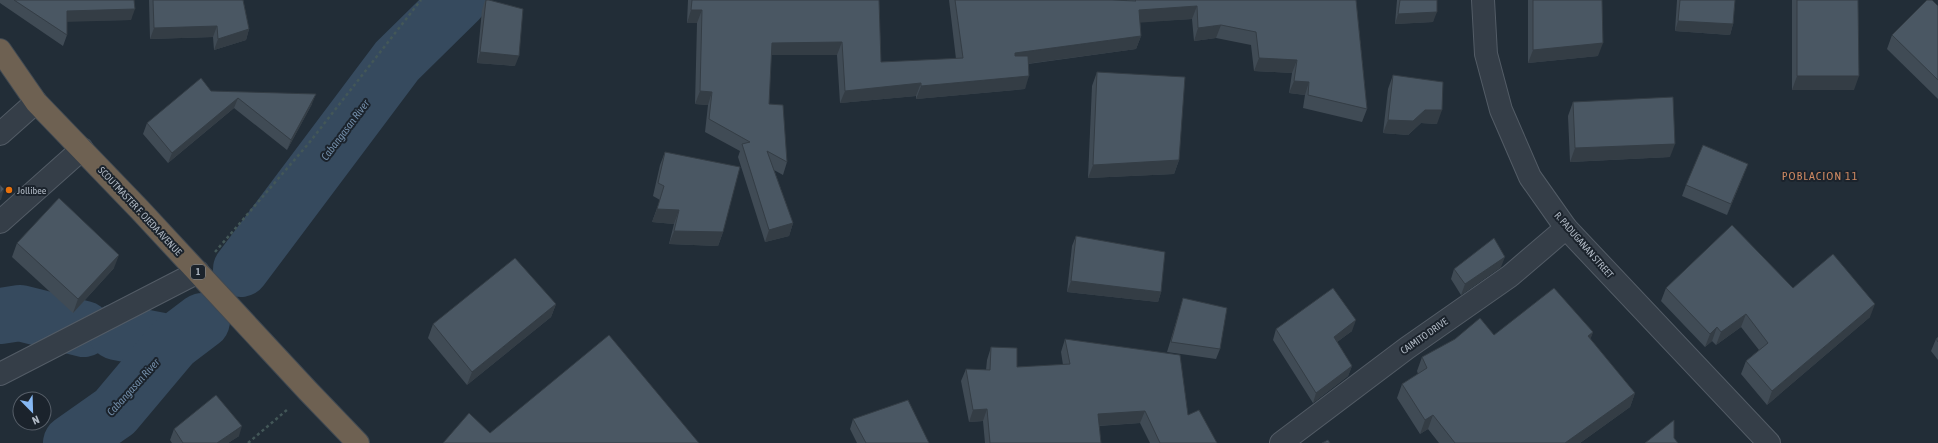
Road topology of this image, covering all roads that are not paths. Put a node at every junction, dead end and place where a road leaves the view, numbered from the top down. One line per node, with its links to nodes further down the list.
1 (1483, 0): 8 (street, R. PADUGANAN STREET)
2 (0, 50): 4 (highway, SCOUTMASTER F. OJEDA AVENUE / 1)
3 (0, 79): 4 (highway, SCOUTMASTER F. OJEDA AVENUE / 1)
4 (36, 102): 5 (street); 6 (highway, SCOUTMASTER F. OJEDA AVENUE / 1)
5 (0, 134)
6 (82, 149): 7 (street); 9 (highway, SCOUTMASTER F. OJEDA AVENUE / 1)
7 (0, 222)
8 (1566, 228): 12 (street, CAIMITO DRIVE); 13 (street, R. PADUGANAN STREET)
9 (198, 272): 10 (street); 11 (highway, SCOUTMASTER F. OJEDA AVENUE / 1)
10 (0, 374)
11 (358, 443)
12 (1281, 443)
13 (1769, 443)

